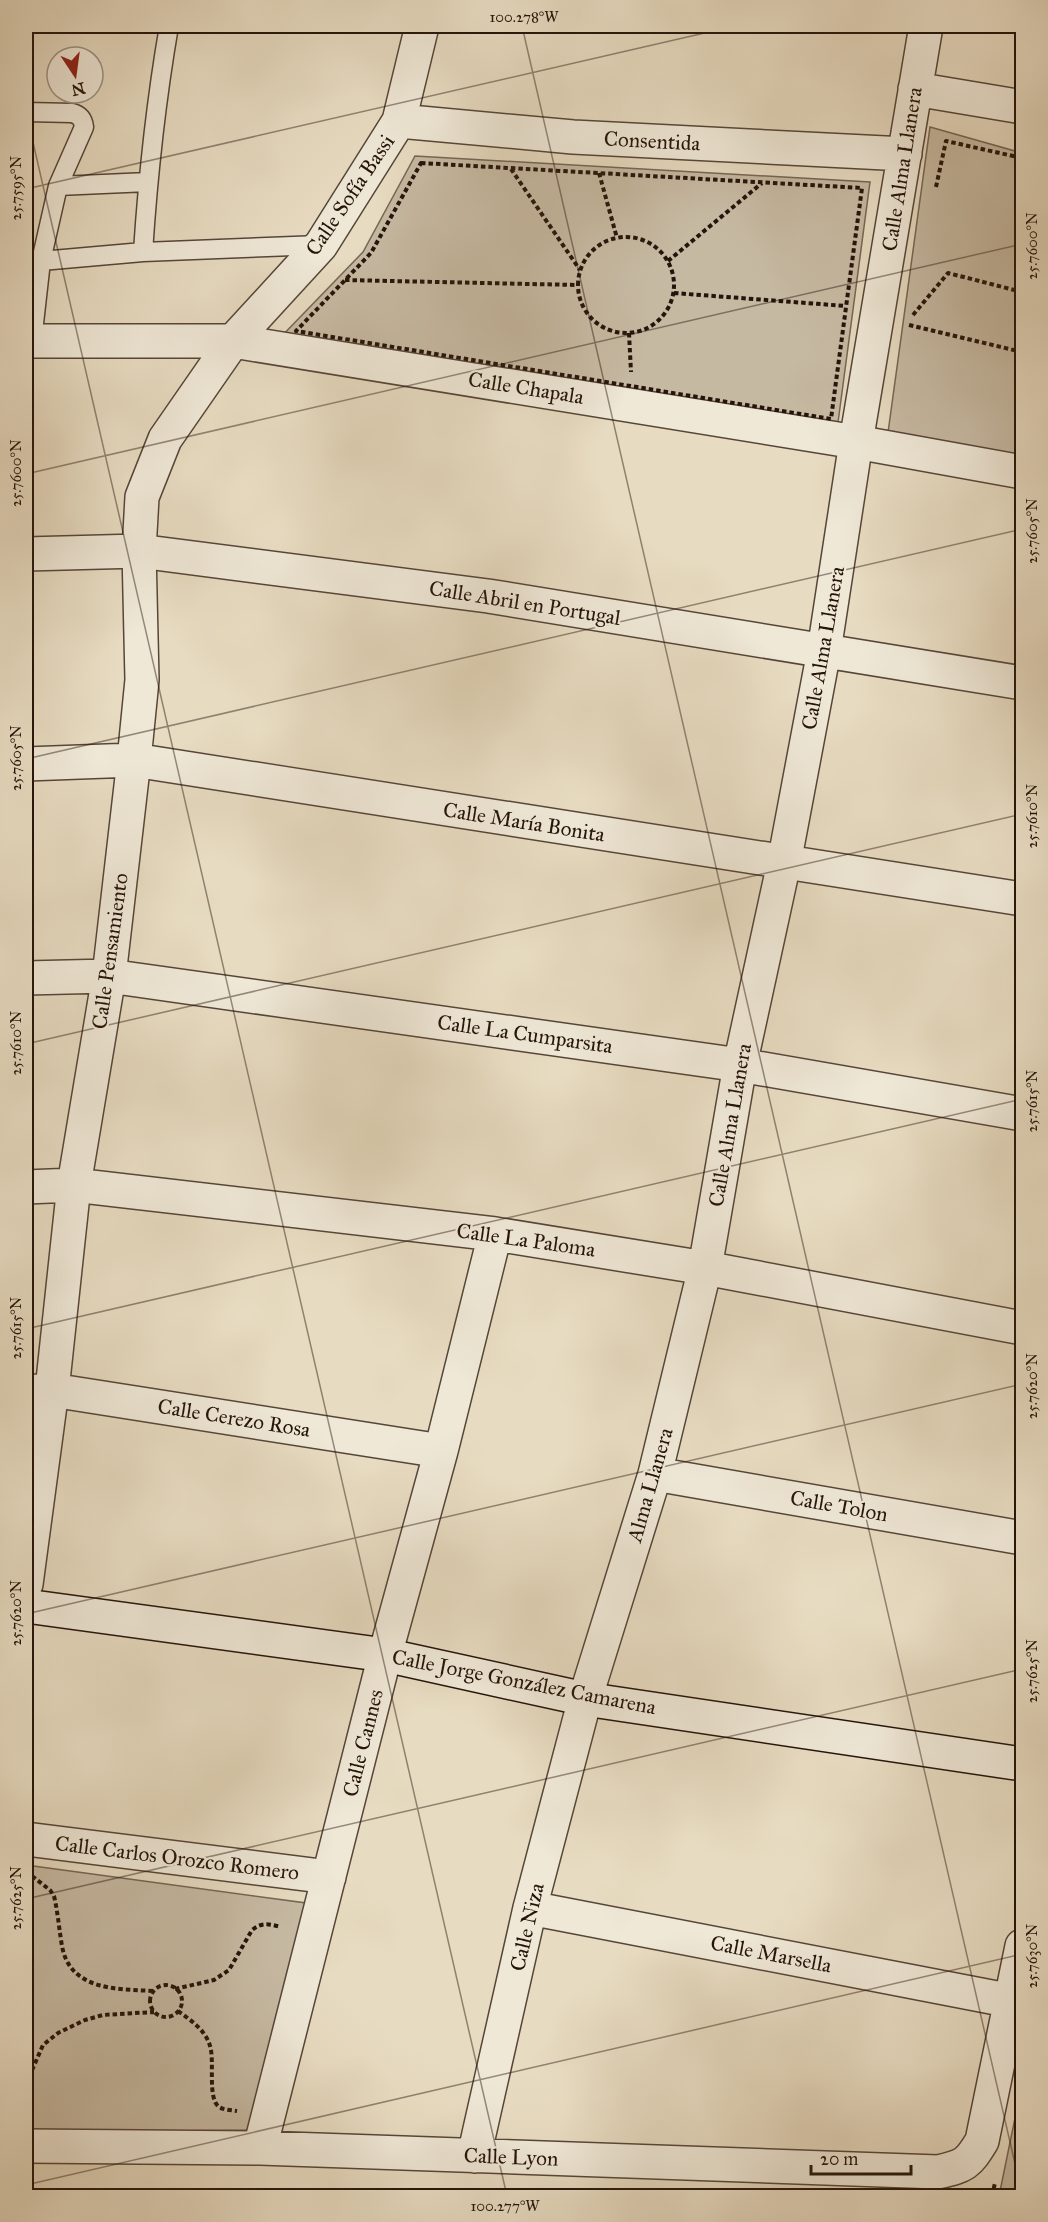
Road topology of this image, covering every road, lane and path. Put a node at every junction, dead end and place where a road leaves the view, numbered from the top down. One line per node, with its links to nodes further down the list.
1 (169, 26): 12 (lane)
2 (422, 26): 7 (street, Calle Sofía Bassi)
3 (926, 26): 4 (street, Calle Alma Llanera)
4 (915, 89): 5 (street); 8 (street, Calle Alma Llanera)
5 (1023, 107)
6 (26, 112): 14 (lane)
7 (399, 121): 8 (street, Consentida); 17 (street, Calle Sofía Bassi)
8 (904, 154): 32 (street, Calle Alma Llanera)
9 (1023, 158): 15 (path)
10 (511, 168): 11 (path); 21 (path); 22 (path)
11 (599, 173): 13 (path); 16 (path)
12 (148, 182): 14 (lane); 18 (lane)
13 (763, 183): 20 (path); 26 (path)
14 (58, 186): 19 (lane)
15 (933, 198)
16 (617, 238): 20 (path); 21 (path)
17 (321, 245): 18 (lane); 29 (street, Calle Sofía Bassi)
18 (143, 252): 19 (lane)
19 (33, 261): 28 (lane)
20 (668, 261): 25 (path)
21 (580, 270): 23 (path)
22 (345, 280): 23 (path); 31 (path)
23 (577, 285): 27 (path)
24 (1023, 292): 30 (path)
25 (674, 293): 26 (path); 27 (path)
26 (846, 306): 31 (path)
27 (629, 333): 31 (path)
28 (29, 341): 29 (street, Calle Chapala)
29 (233, 341): 32 (street, Calle Chapala); 34 (street, Calle Pensamiento)
30 (1023, 352)
31 (632, 386)
32 (855, 442): 33 (street, Calle Chapala); 36 (street, Calle Alma Llanera)
33 (1023, 472)
34 (139, 551): 35 (street, Calle Abril en Portugal); 36 (street, Calle Abril en Portugal); 38 (street, Calle Pensamiento)
35 (26, 554)
36 (824, 651): 37 (street, Calle Abril en Portugal); 40 (street, Calle Alma Llanera)
37 (1023, 683)
38 (134, 760): 39 (street, Calle María Bonita); 40 (street, Calle María Bonita); 42 (street, Calle Pensamiento)
39 (26, 764)
40 (784, 863): 41 (street, Calle María Bonita); 44 (street, Calle Alma Llanera)
41 (1023, 899)
42 (109, 976): 43 (street, Calle La Cumparsita); 44 (street, Calle La Cumparsita); 46 (street, Calle Pensamiento)
43 (26, 978)
44 (740, 1065): 45 (street, Calle La Cumparsita); 49 (street, Calle Alma Llanera)
45 (1023, 1114)
46 (74, 1185): 47 (street, Calle La Paloma); 48 (street, Calle La Paloma); 51 (street, Calle Pensamiento)
47 (26, 1187)
48 (495, 1234): 49 (street, Calle La Paloma); 52 (street, Calle Cannes)
49 (705, 1268): 50 (street, Calle La Paloma); 53 (street, Alma Llanera)
50 (1023, 1328)
51 (39, 1391): 52 (street, Calle Cerezo Rosa); 55 (street, Calle Pensamiento)
52 (441, 1451): 57 (street, Calle Cannes)
53 (656, 1474): 54 (street, Calle Tolon); 58 (street, Alma Llanera)
54 (1023, 1538)
55 (26, 1584)
56 (26, 1606): 57 (street, Calle Jorge González Camarena)
57 (385, 1654): 58 (street, Calle Jorge González Camarena); 62 (street, Calle Cannes)
58 (585, 1698): 59 (street, Calle Jorge González Camarena); 63 (street, Calle Niza)
59 (1023, 1764)
60 (26, 1839): 62 (street, Calle Carlos Orozco Romero)
61 (26, 1874): 67 (path)
62 (329, 1877): 74 (street, Calle Cannes)
63 (530, 1908): 68 (street, Calle Marsella); 75 (street, Calle Niza)
64 (282, 1928): 66 (path)
65 (1023, 1946): 68 (street)
66 (176, 1989): 67 (path); 69 (path)
67 (153, 1992): 70 (path)
68 (1012, 2001): 75 (street, Calle Lyon)
69 (178, 2011): 70 (path); 72 (path)
70 (154, 2012): 71 (path)
71 (26, 2084)
72 (241, 2114)
73 (26, 2146): 74 (street, Calle Lyon)
74 (260, 2148): 75 (street, Calle Lyon)
75 (474, 2156)

